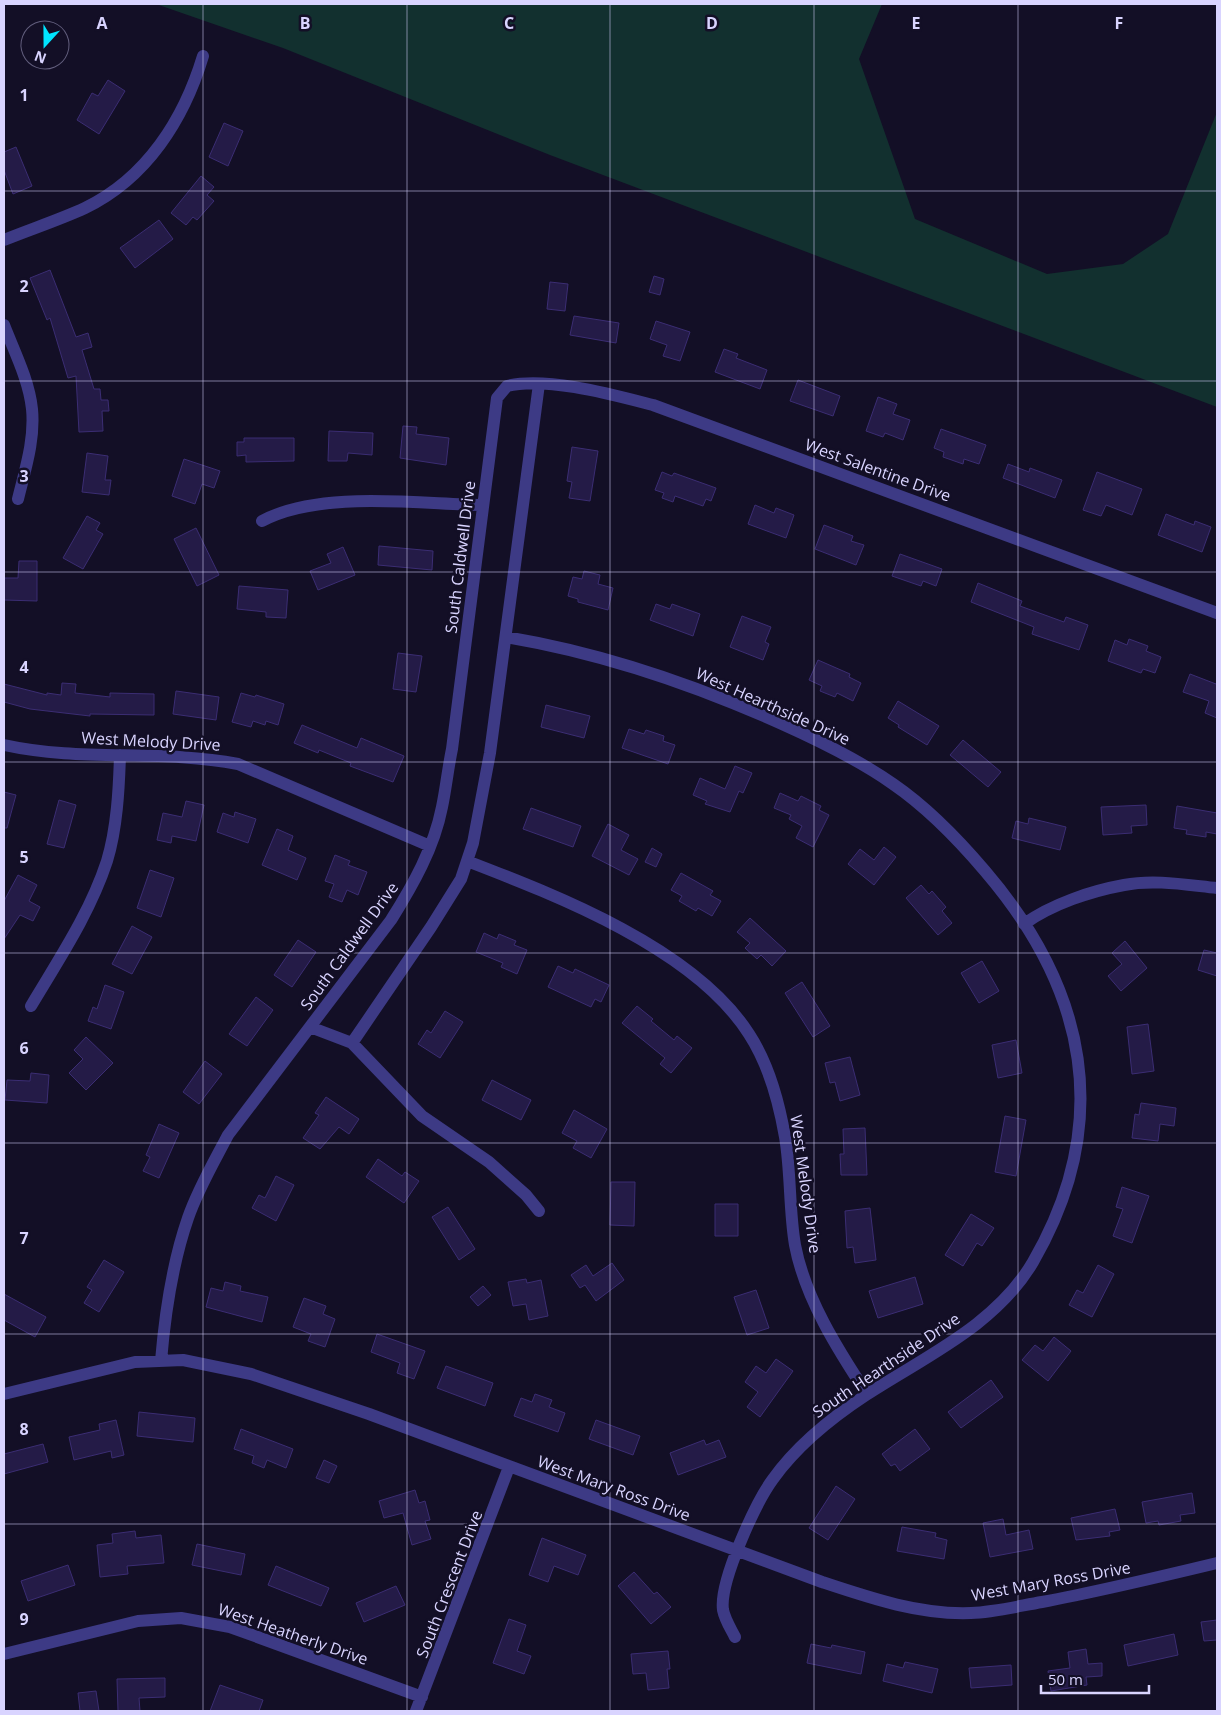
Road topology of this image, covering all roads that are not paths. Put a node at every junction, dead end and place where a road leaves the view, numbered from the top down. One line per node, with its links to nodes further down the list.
1 (203, 56): 2 (street)
2 (4, 240)
3 (4, 325): 6 (street)
4 (520, 383): 5 (street, West Salentine Drive); 7 (street, South Caldwell Drive)
5 (539, 384): 9 (street, West Salentine Drive); 10 (street)
6 (18, 500)
7 (483, 505): 8 (street); 13 (street, South Caldwell Drive)
8 (262, 521)
9 (1217, 613)
10 (506, 637): 14 (street); 16 (street, West Hearthside Drive)
11 (4, 745): 12 (street, West Melody Drive)
12 (120, 755): 13 (street, West Melody Drive); 17 (street)
13 (430, 846): 18 (street, South Caldwell Drive)
14 (467, 860): 19 (street); 23 (street, West Melody Drive)
15 (1217, 888): 16 (street)
16 (1024, 924): 23 (street, South Hearthside Drive)
17 (31, 1006)
18 (310, 1027): 19 (street); 21 (street, South Caldwell Drive)
19 (352, 1043): 20 (street)
20 (538, 1211)
21 (161, 1361): 22 (street, West Mary Ross Drive); 24 (street, West Mary Ross Drive)
22 (4, 1394)
23 (867, 1394): 25 (street, South Hearthside Drive)
24 (509, 1467): 25 (street, West Mary Ross Drive); 29 (street, South Crescent Drive)
25 (736, 1551): 26 (street, West Mary Ross Drive); 27 (street, South Hearthside Drive)
26 (1217, 1563)
27 (736, 1637)
28 (4, 1654): 29 (street, West Heatherly Drive)
29 (422, 1697): 30 (street, South Crescent Drive)
30 (416, 1711)

